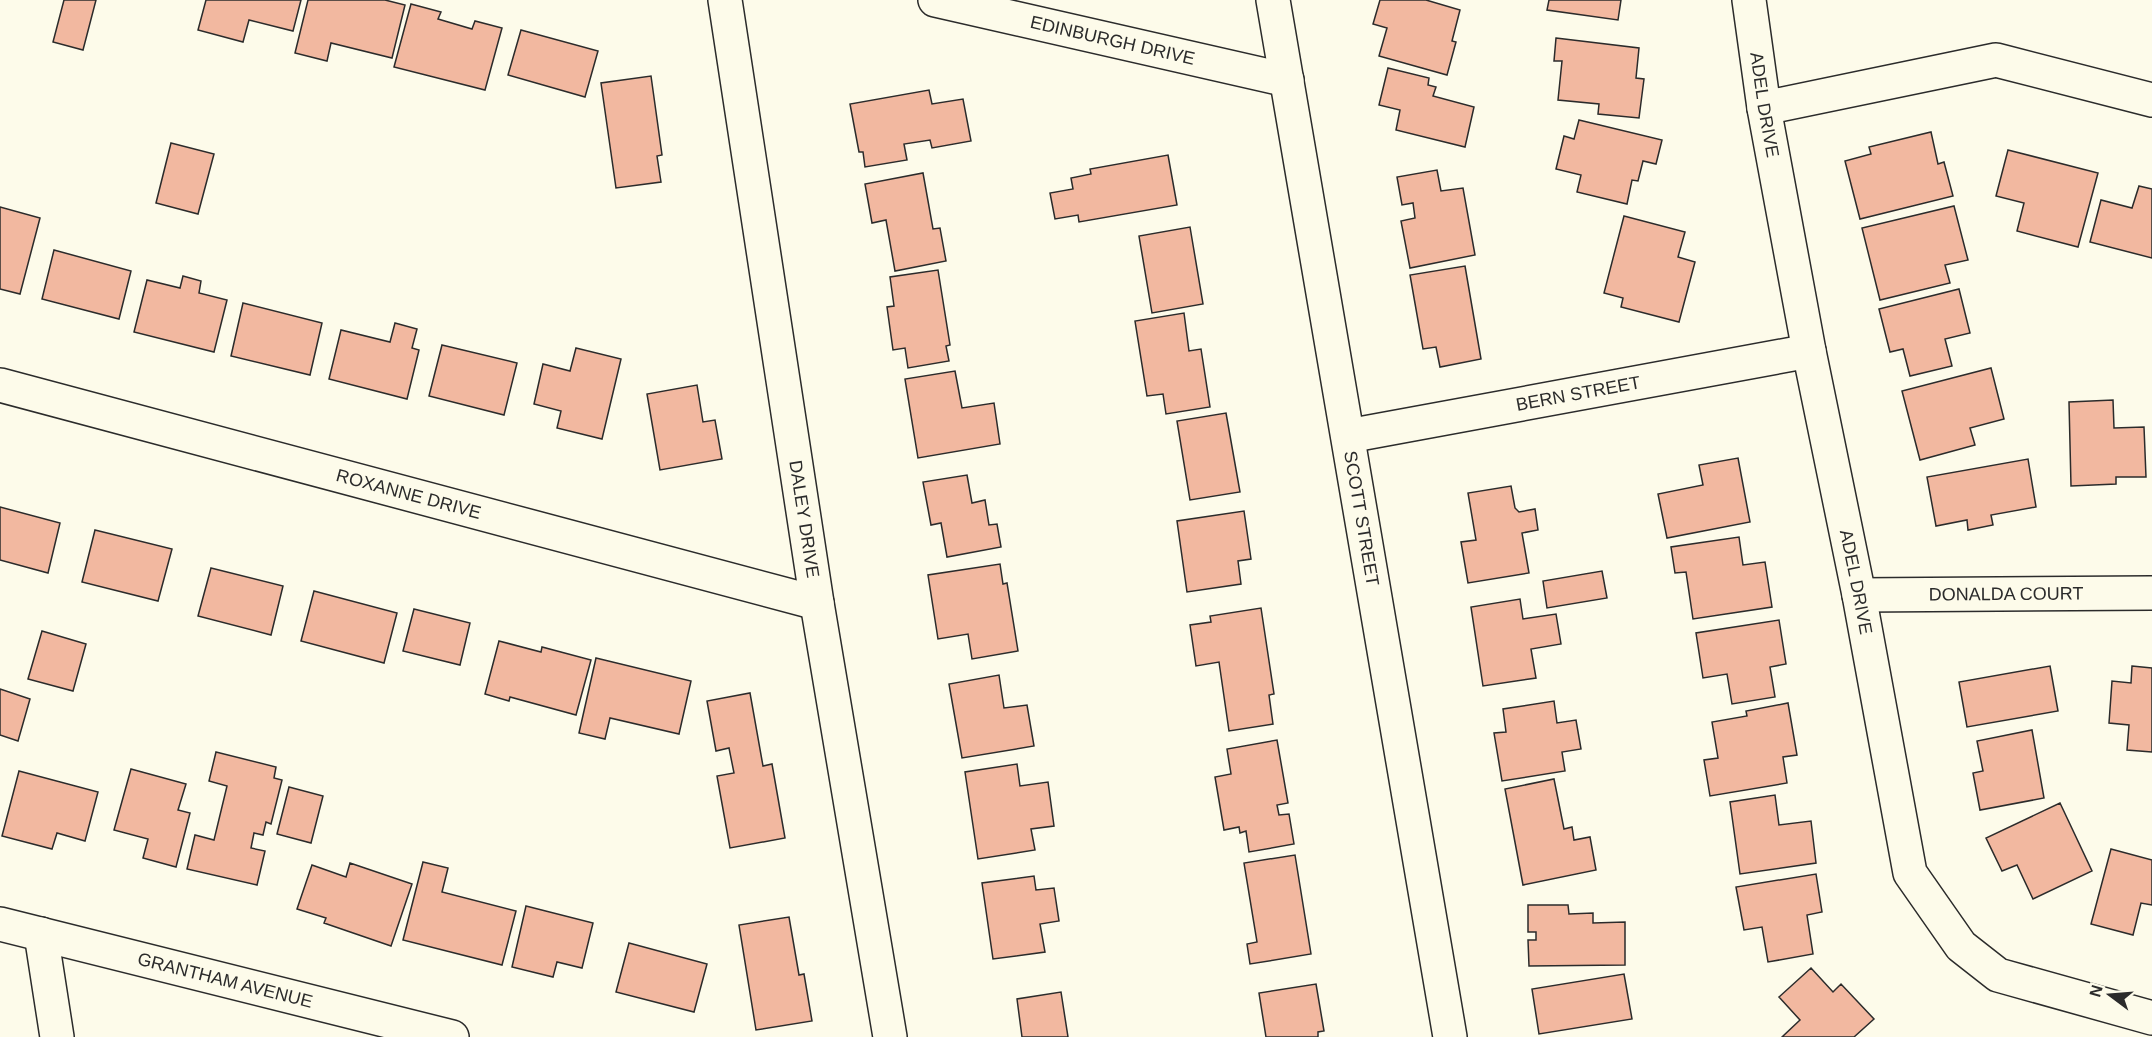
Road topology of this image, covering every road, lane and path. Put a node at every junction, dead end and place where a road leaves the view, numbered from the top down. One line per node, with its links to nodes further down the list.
1 (724, 0): 13 (street, DALEY DRIVE)
2 (935, 0): 5 (street, EDINBURGH DRIVE)
3 (1273, 0): 5 (street, SCOTT STREET)
4 (1749, 0): 7 (street, ADEL DRIVE)
5 (1287, 81): 10 (street, SCOTT STREET)
6 (2152, 100): 7 (street)
7 (1764, 108): 8 (street, ADEL DRIVE)
8 (1809, 351): 10 (street, BERN STREET); 12 (street, ADEL DRIVE)
9 (0, 385): 13 (street, ROXANNE DRIVE)
10 (1348, 436): 20 (street, SCOTT STREET)
11 (2152, 593): 12 (street, DONALDA COURT)
12 (1859, 595): 16 (street, ADEL DRIVE)
13 (817, 603): 19 (street, DALEY DRIVE)
14 (0, 924): 15 (street, GRANTHAM AVENUE)
15 (40, 934): 17 (street); 18 (street, GRANTHAM AVENUE)
16 (2152, 1018)
17 (57, 1037)
18 (452, 1037)
19 (890, 1037)
20 (1450, 1037)

